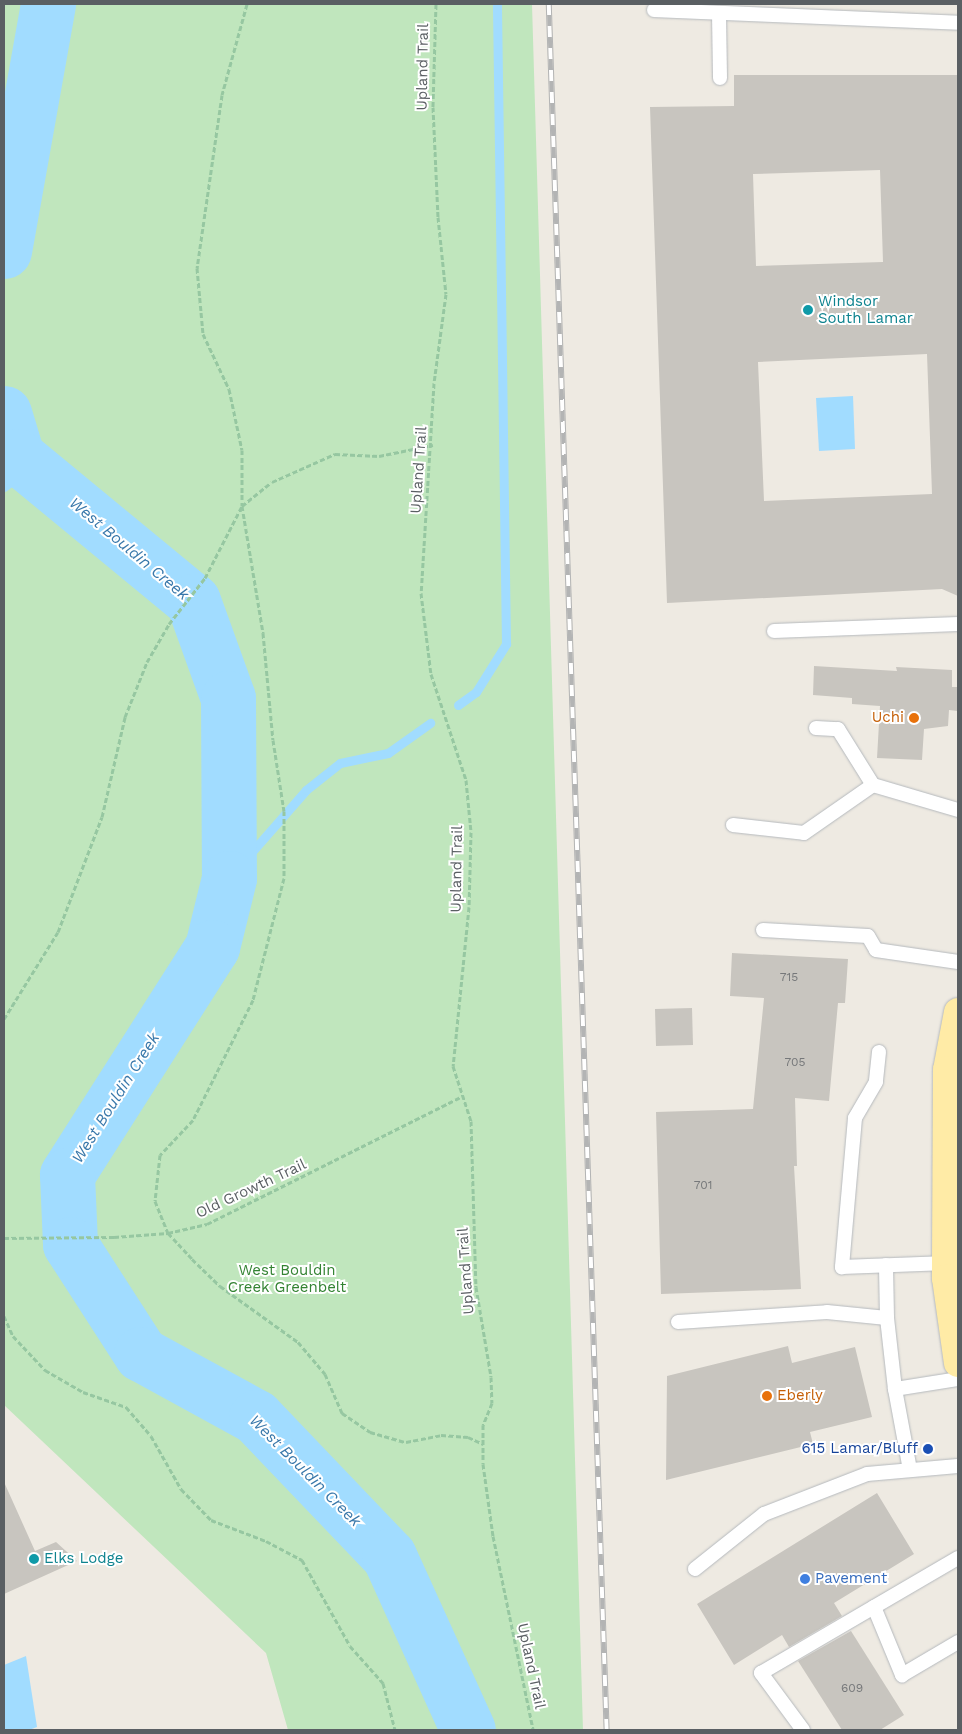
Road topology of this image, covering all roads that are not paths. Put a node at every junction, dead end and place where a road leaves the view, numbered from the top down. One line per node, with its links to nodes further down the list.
1 (654, 10): 2 (lane)
2 (719, 14): 3 (lane); 4 (lane)
3 (958, 23)
4 (720, 78)
5 (958, 624): 6 (lane)
6 (774, 630)
7 (816, 728): 8 (lane)
8 (873, 785): 9 (lane); 10 (lane)
9 (958, 810)
10 (733, 825)
11 (763, 930): 12 (lane)
12 (958, 962)
13 (958, 1012): 15 (main road)
14 (878, 1052): 16 (lane)
15 (946, 1263): 16 (lane); 19 (main road)
16 (886, 1265): 17 (lane)
17 (887, 1318): 18 (lane); 21 (lane)
18 (678, 1322)
19 (958, 1363)
20 (958, 1379): 21 (lane)
21 (895, 1389): 23 (lane)
22 (958, 1466): 23 (lane)
23 (910, 1470): 25 (lane)
24 (958, 1558): 26 (lane)
25 (695, 1569)
26 (874, 1608): 27 (lane); 28 (lane)
27 (958, 1642)
28 (803, 1730)

